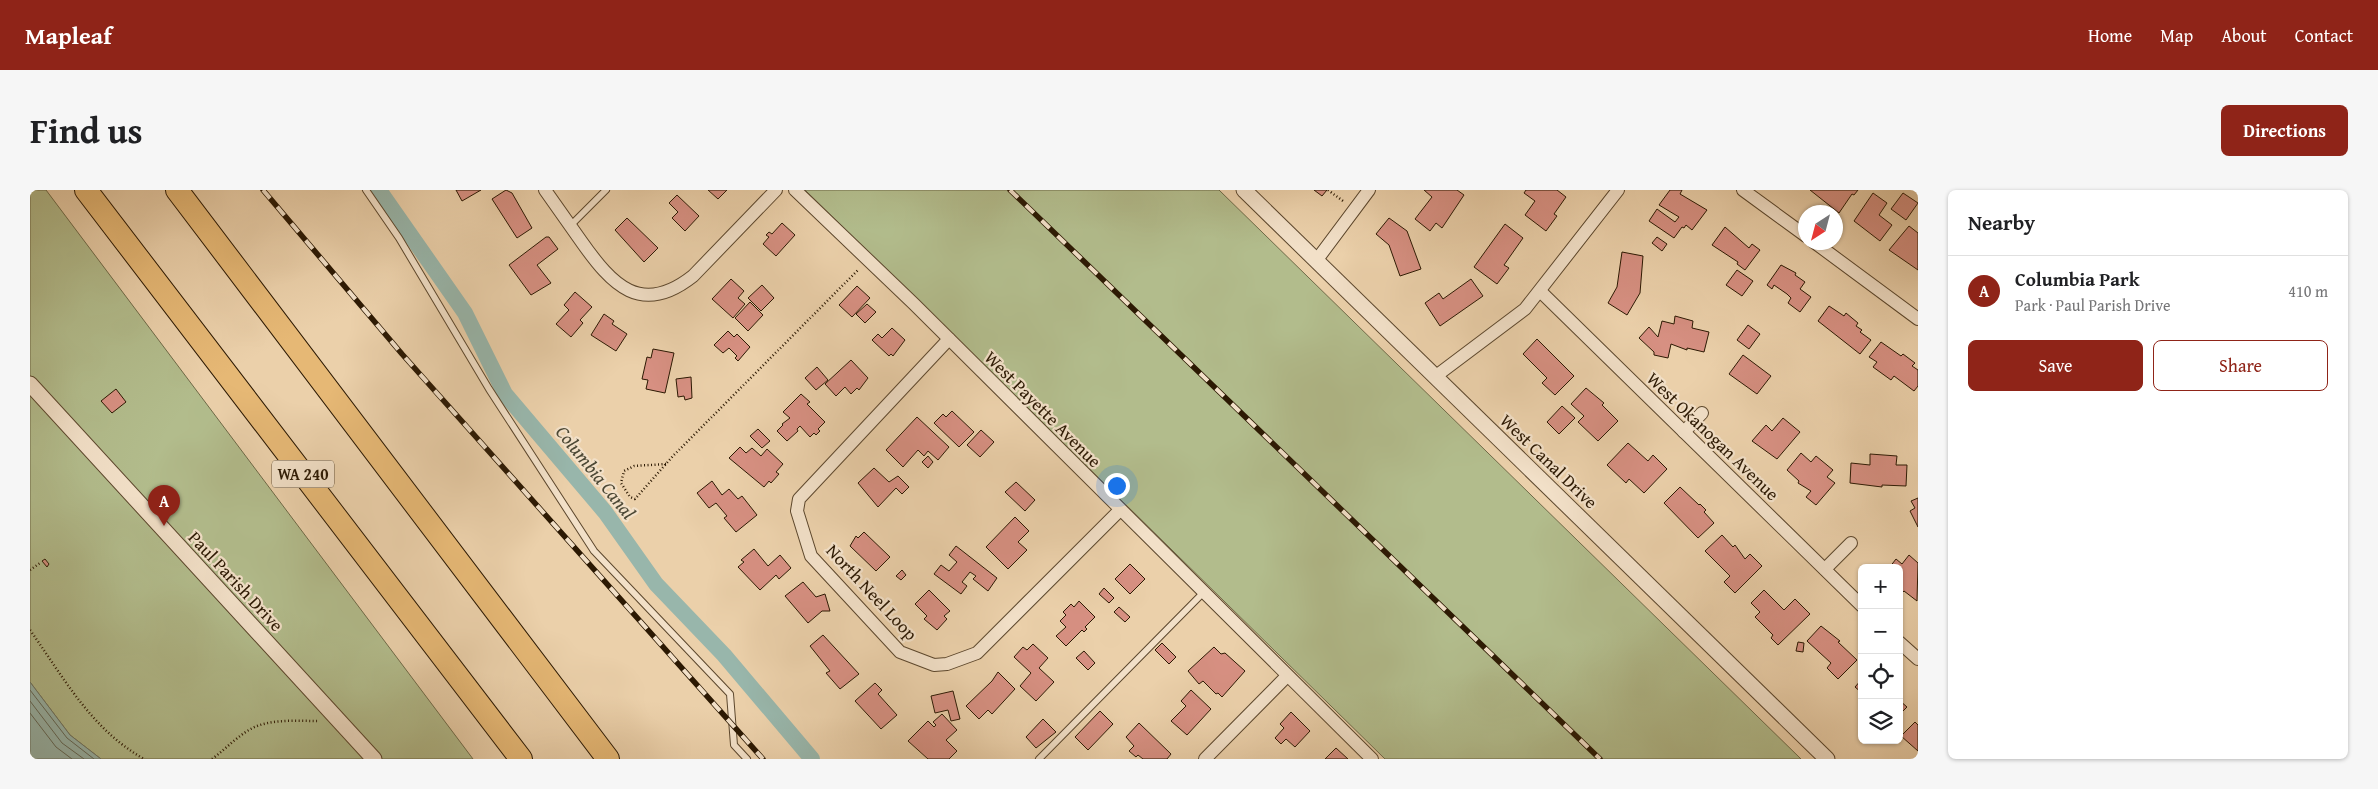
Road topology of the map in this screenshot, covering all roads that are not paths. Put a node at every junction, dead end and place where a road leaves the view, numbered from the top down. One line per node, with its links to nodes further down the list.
1 (86, 190): 32 (highway, WA 240)
2 (177, 190): 33 (highway)
3 (366, 190): 34 (lane)
4 (545, 190): 12 (street)
5 (606, 190): 12 (lane)
6 (776, 190): 12 (street)
7 (795, 190): 18 (street, West Payette Avenue)
8 (1244, 190): 15 (street, West Canal Drive)
9 (1369, 190): 15 (street)
10 (1618, 190): 16 (street)
11 (1743, 190): 13 (street)
12 (570, 226)
13 (1798, 230)
14 (1825, 250): 17 (street)
15 (1316, 261): 19 (street, West Canal Drive)
16 (1540, 292): 19 (street); 22 (street, West Okanogan Avenue)
17 (1918, 319)
18 (949, 339): 23 (street, West Payette Avenue); 23 (street, North Neel Loop)
19 (1436, 376): 38 (street, West Canal Drive)
20 (30, 384): 31 (street, Paul Parish Drive)
21 (1702, 413): 22 (street)
22 (1684, 432): 25 (street, West Okanogan Avenue)
23 (1120, 510): 26 (street, West Payette Avenue)
24 (1851, 543): 25 (street)
25 (1825, 569): 27 (street, West Okanogan Avenue)
26 (1203, 593): 30 (street, West Payette Avenue); 35 (lane)
27 (1858, 602)
28 (1903, 646): 29 (street)
29 (1918, 659)
30 (1287, 676): 36 (street); 37 (street, West Payette Avenue)
31 (374, 759)
32 (521, 759)
33 (608, 759)
34 (747, 759)
35 (1039, 759)
36 (1205, 759)
37 (1372, 759)
38 (1827, 759)

